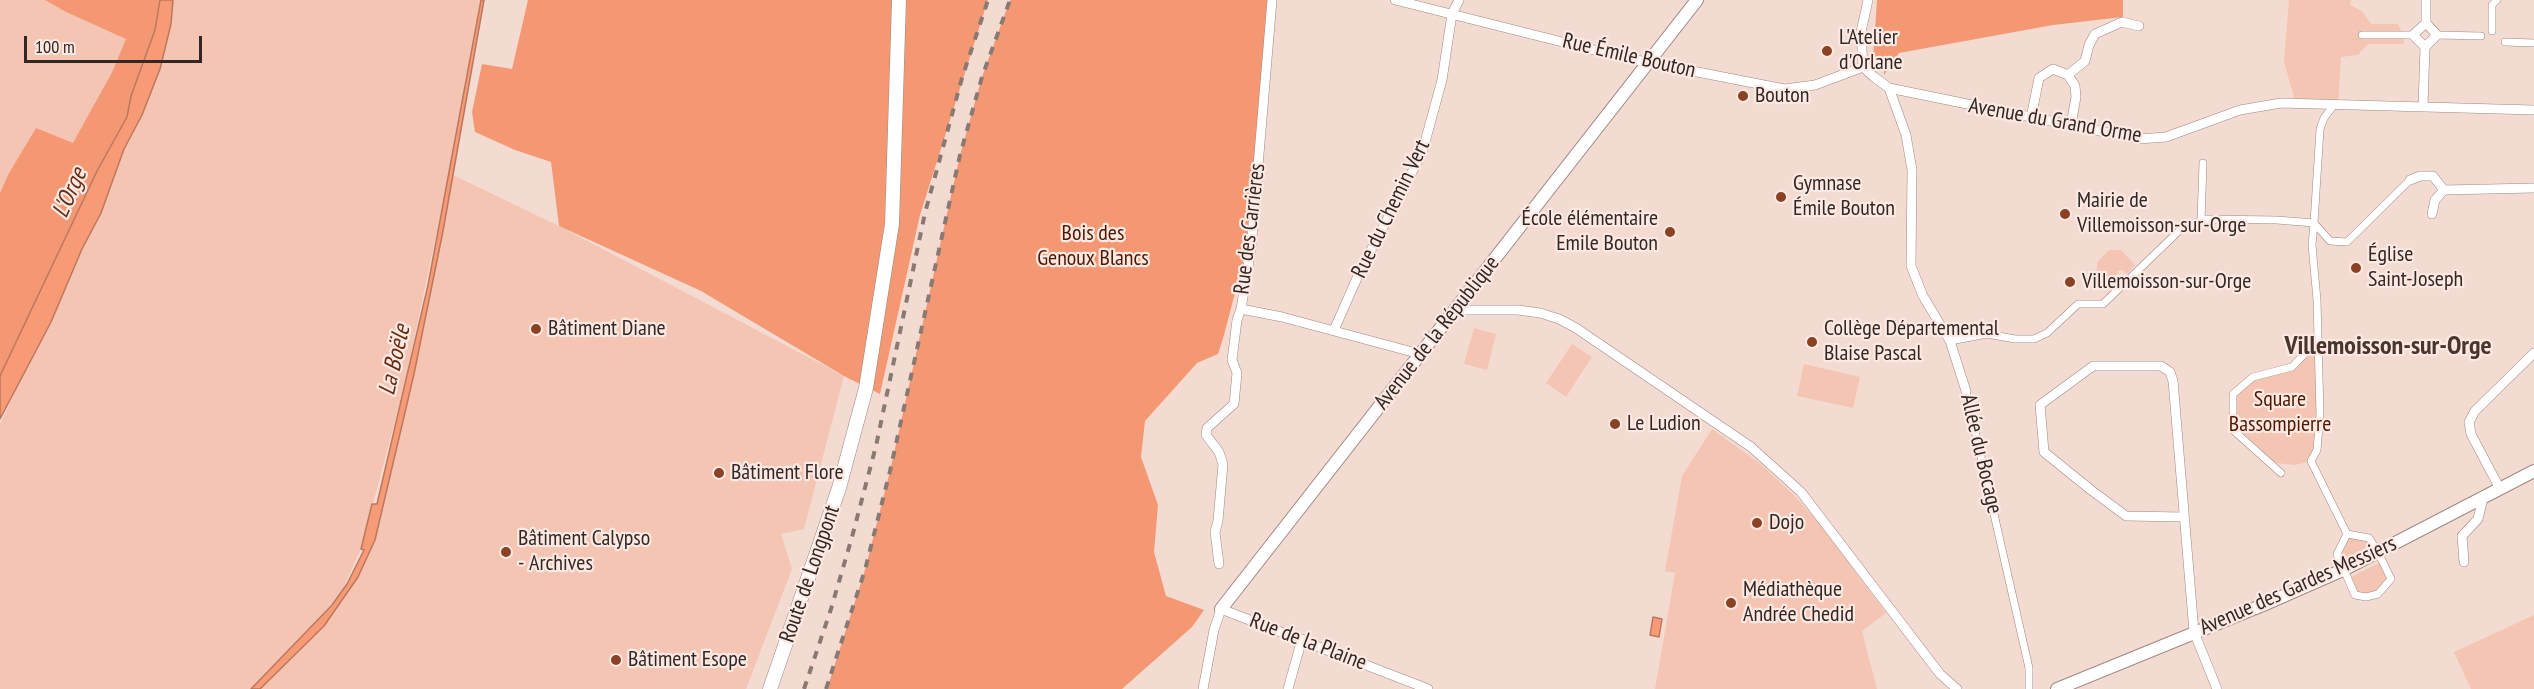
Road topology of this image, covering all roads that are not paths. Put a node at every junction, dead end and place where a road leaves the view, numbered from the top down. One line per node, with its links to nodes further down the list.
1 (900, 0): 59 (main road, Route de Longpont)
2 (1272, 0): 36 (street, Rue des Carrières)
3 (1395, 0): 9 (street, Rue Émile Bouton)
4 (1460, 0): 9 (street)
5 (1697, 0): 20 (street, Avenue de la République)
6 (1868, 0): 21 (street)
7 (2426, 0): 10 (street)
8 (2497, 0): 12 (street)
9 (1452, 14): 20 (street, Rue Émile Bouton); 38 (street, Rue du Chemin Vert)
10 (2426, 23): 14 (street); 15 (street)
11 (2139, 26): 22 (street)
12 (2492, 31)
13 (2362, 35): 14 (street)
14 (2413, 35): 19 (street)
15 (2438, 35): 16 (street); 19 (street)
16 (2481, 36)
17 (2505, 42): 18 (street)
18 (2534, 43)
19 (2425, 47): 25 (street)
20 (1648, 62): 21 (street, Rue Émile Bouton); 37 (street, Avenue de la République)
21 (1863, 66): 23 (street, Avenue du Grand Orme)
22 (2068, 75): 27 (street); 28 (street)
23 (1889, 88): 27 (street, Avenue du Grand Orme); 40 (street, Allée du Bocage)
24 (2334, 105): 25 (street, Avenue du Grand Orme); 28 (street, Avenue du Grand Orme); 35 (street)
25 (2423, 107): 26 (street, Avenue du Grand Orme)
26 (2534, 110)
27 (2031, 118): 28 (street, Avenue du Grand Orme)
28 (2071, 126)
29 (2203, 163): 34 (street)
30 (2410, 180): 32 (street); 35 (street)
31 (2534, 188): 32 (street)
32 (2444, 190): 33 (street)
33 (2432, 214)
34 (2201, 221): 35 (street); 40 (street)
35 (2314, 223): 39 (street)
36 (1241, 309): 38 (street, Rue des Carrières); 54 (street)
37 (1456, 310): 42 (street, Avenue de la République); 63 (street)
38 (1334, 330): 42 (street, Rue des Carrières)
39 (2318, 340): 44 (street); 51 (street)
40 (1950, 341): 43 (street, Allée du Bocage)
41 (2534, 353): 48 (street)
42 (1420, 354): 56 (street, Avenue de la République)
43 (1966, 391): 64 (street, Allée du Bocage)
44 (2233, 412)
45 (2233, 430): 47 (street)
46 (2534, 471): 48 (street, Avenue des Gardes Messiers)
47 (2281, 473)
48 (2500, 489): 49 (street, Avenue des Gardes Messiers)
49 (2483, 498): 52 (street, Avenue des Gardes Messiers); 53 (street)
50 (2184, 517): 50 (street); 57 (street)
51 (2347, 534): 52 (street); 55 (street)
52 (2378, 552): 55 (street, Avenue des Gardes Messiers); 55 (street)
53 (2464, 562)
54 (1219, 564)
55 (2344, 569): 57 (street, Avenue des Gardes Messiers)
56 (1221, 609): 58 (street, Rue de la Plaine); 60 (street)
57 (2194, 632): 65 (street, Avenue des Gardes Messiers); 66 (street)
58 (1302, 639): 61 (street); 62 (street, Rue de la Plaine)
59 (770, 689)
60 (1203, 689)
61 (1288, 689)
62 (1428, 689)
63 (1957, 689)
64 (2029, 689)
65 (2057, 689)
66 (2217, 689)

